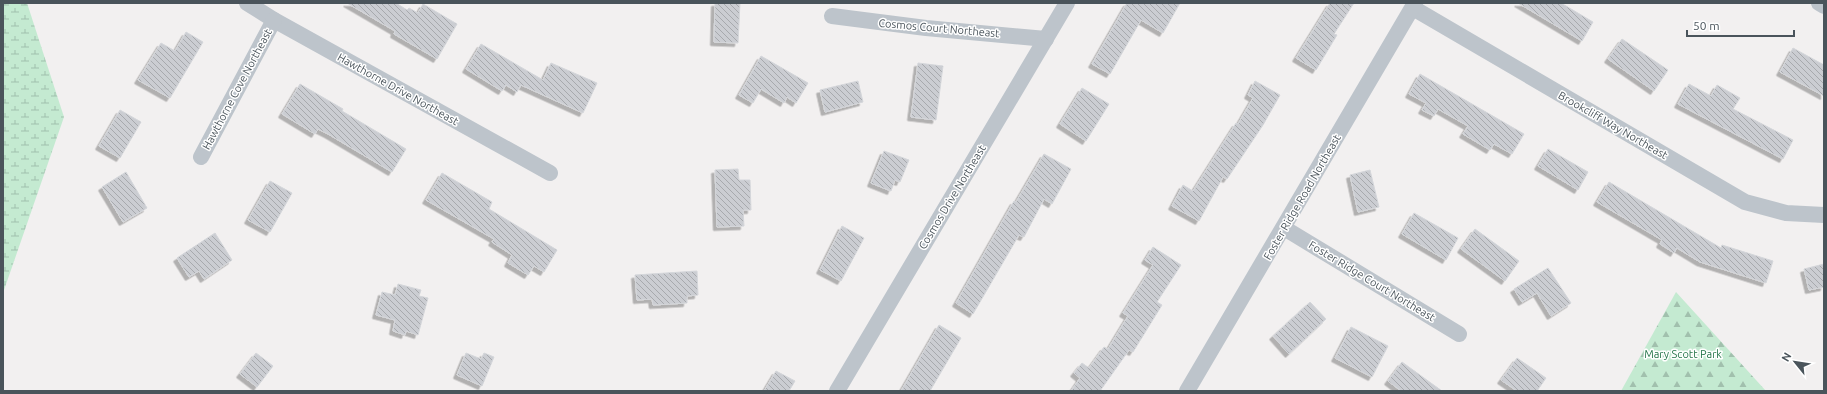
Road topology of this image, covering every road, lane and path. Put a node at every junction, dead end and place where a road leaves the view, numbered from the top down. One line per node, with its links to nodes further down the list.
1 (247, 3): 7 (street, Hawthorne Drive Northeast)
2 (1067, 3): 8 (street, Cosmos Drive Northeast)
3 (1819, 3): 5 (street)
4 (1414, 5): 11 (street, Brookcliff Way Northeast); 12 (street, Foster Ridge Road Northeast)
5 (1824, 6)
6 (832, 16): 8 (street, Cosmos Court Northeast)
7 (274, 20): 9 (street, Hawthorne Cove Northeast); 10 (street, Hawthorne Drive Northeast)
8 (1046, 38): 14 (street, Cosmos Drive Northeast)
9 (201, 157)
10 (550, 173)
11 (1824, 215)
12 (1284, 228): 13 (street, Foster Ridge Court Northeast); 15 (street, Foster Ridge Road Northeast)
13 (1459, 334)
14 (837, 391)
15 (1187, 391)

